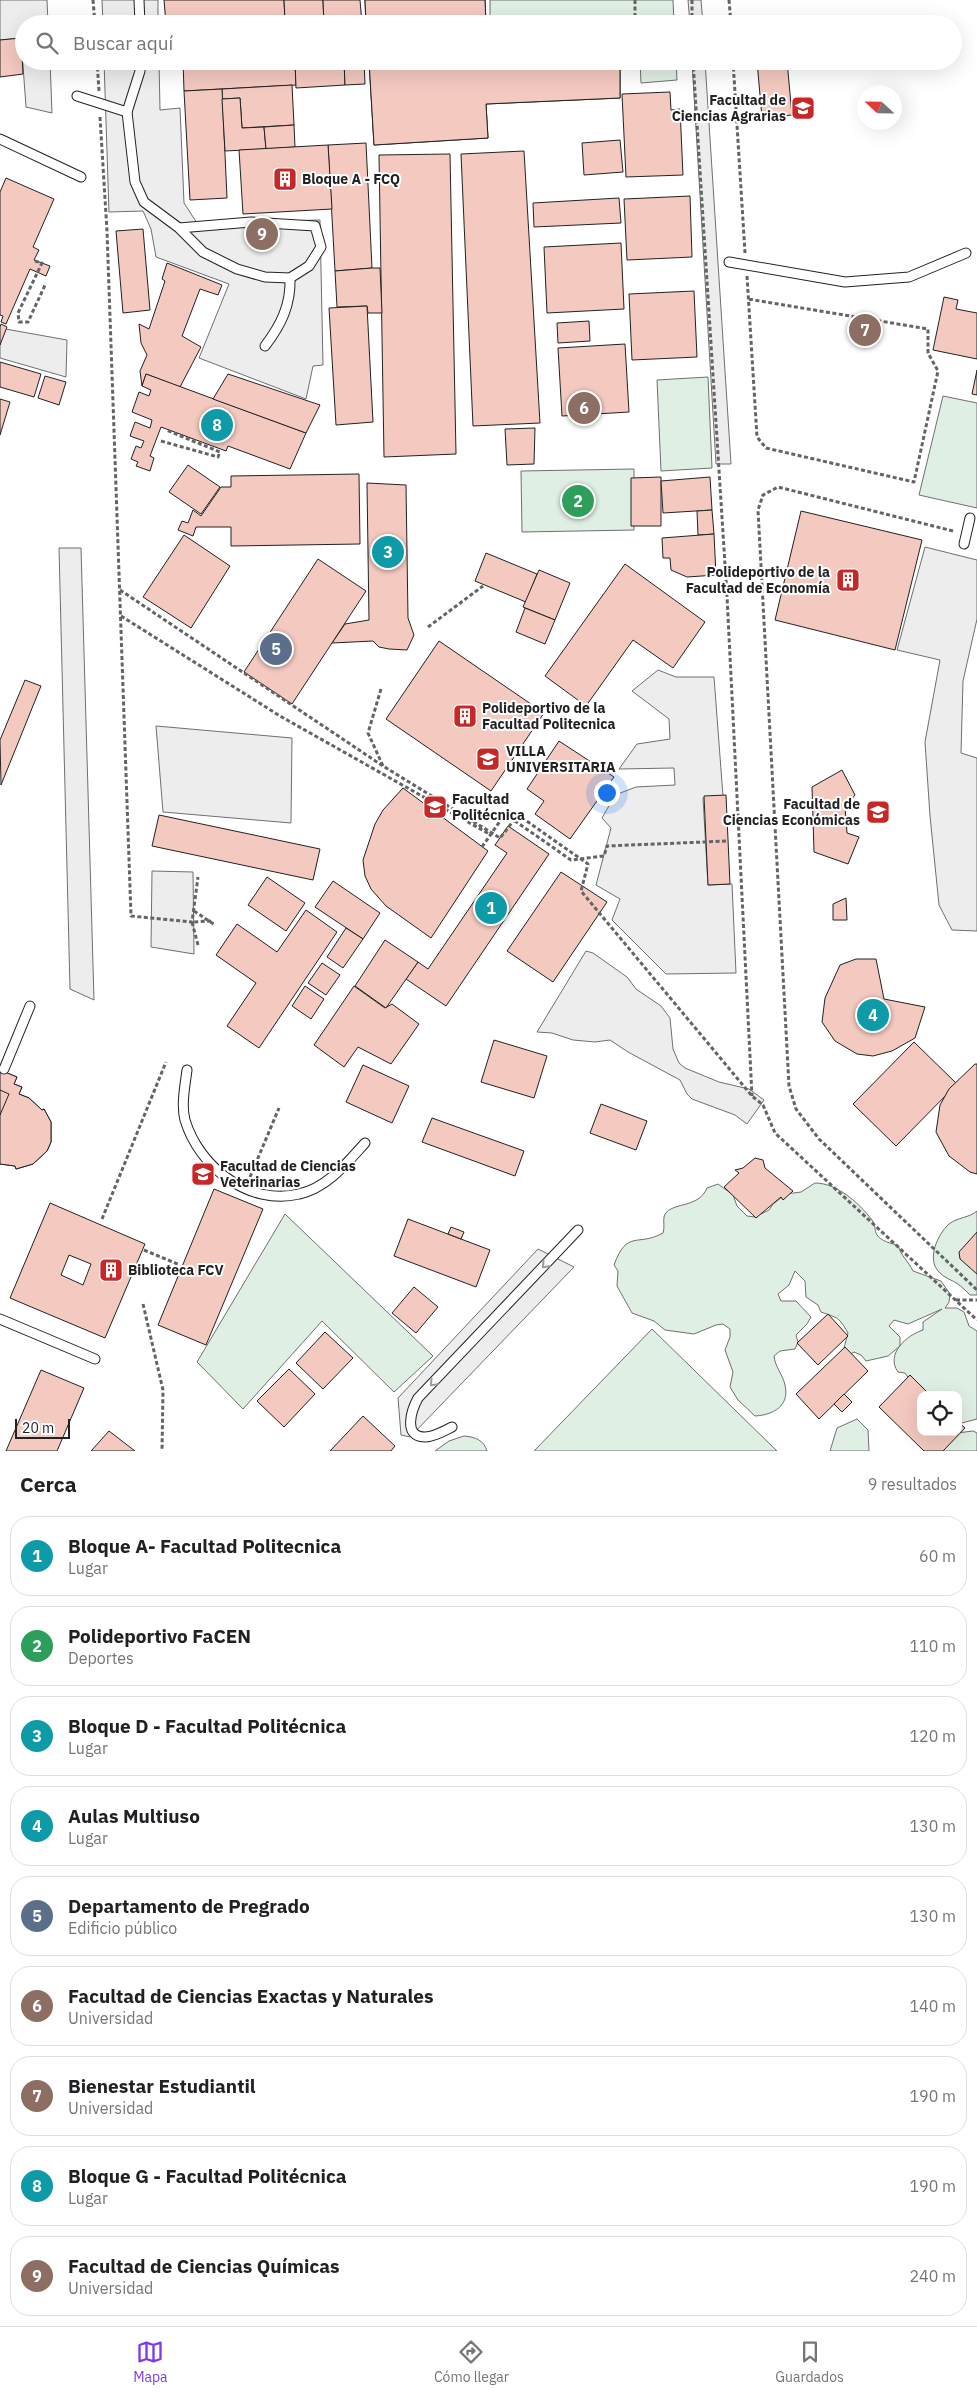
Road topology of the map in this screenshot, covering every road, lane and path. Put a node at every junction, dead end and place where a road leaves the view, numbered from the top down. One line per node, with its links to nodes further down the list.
1 (93, 0): 6 (path)
2 (139, 0): 7 (lane)
3 (635, 0): 8 (path)
4 (692, 0): 9 (path)
5 (730, 0): 10 (path)
6 (94, 15)
7 (140, 15)
8 (635, 15)
9 (692, 15)
10 (731, 15)
11 (98, 70): 15 (path)
12 (140, 70): 16 (lane)
13 (694, 70): 54 (path)
14 (77, 96): 15 (lane)
15 (100, 105): 16 (lane); 34 (path)
16 (127, 112): 19 (lane)
17 (0, 139): 18 (lane)
18 (81, 177)
19 (179, 228): 23 (lane); 23 (lane)
20 (966, 253): 22 (lane)
21 (36, 261): 24 (path)
22 (729, 262)
23 (290, 278): 26 (lane)
24 (46, 283)
25 (748, 299): 28 (path)
26 (265, 346)
27 (166, 430): 29 (path)
28 (757, 437)
29 (161, 441)
30 (970, 518): 31 (lane)
31 (966, 534): 32 (lane); 62 (path)
32 (964, 544)
33 (483, 586): 36 (path)
34 (120, 590): 35 (path); 38 (path)
35 (121, 616): 40 (path); 47 (path)
36 (428, 627)
37 (381, 689): 38 (path)
38 (383, 766): 40 (path)
39 (515, 819): 40 (path); 40 (path); 43 (path); 43 (path)
40 (491, 834): 42 (path)
41 (728, 841): 43 (path)
42 (482, 847)
43 (581, 859): 54 (path)
44 (198, 877): 45 (path)
45 (194, 911): 46 (path); 47 (path)
46 (211, 921): 47 (path); 48 (path)
47 (192, 922): 49 (path)
48 (215, 925)
49 (198, 945)
50 (30, 1006): 52 (lane)
51 (166, 1062): 58 (path)
52 (4, 1069)
53 (187, 1070): 57 (lane)
54 (752, 1096): 63 (path)
55 (279, 1108): 57 (path)
56 (365, 1143): 57 (lane)
57 (245, 1189)
58 (102, 1220)
59 (578, 1230): 69 (lane, one-way to 69)
60 (144, 1250): 61 (path)
61 (180, 1266)
62 (977, 1290)
63 (956, 1300): 64 (path); 67 (path)
64 (977, 1300)
65 (143, 1304): 70 (path)
66 (0, 1319): 68 (lane)
67 (977, 1320)
68 (95, 1359)
69 (452, 1428)
70 (162, 1451)

